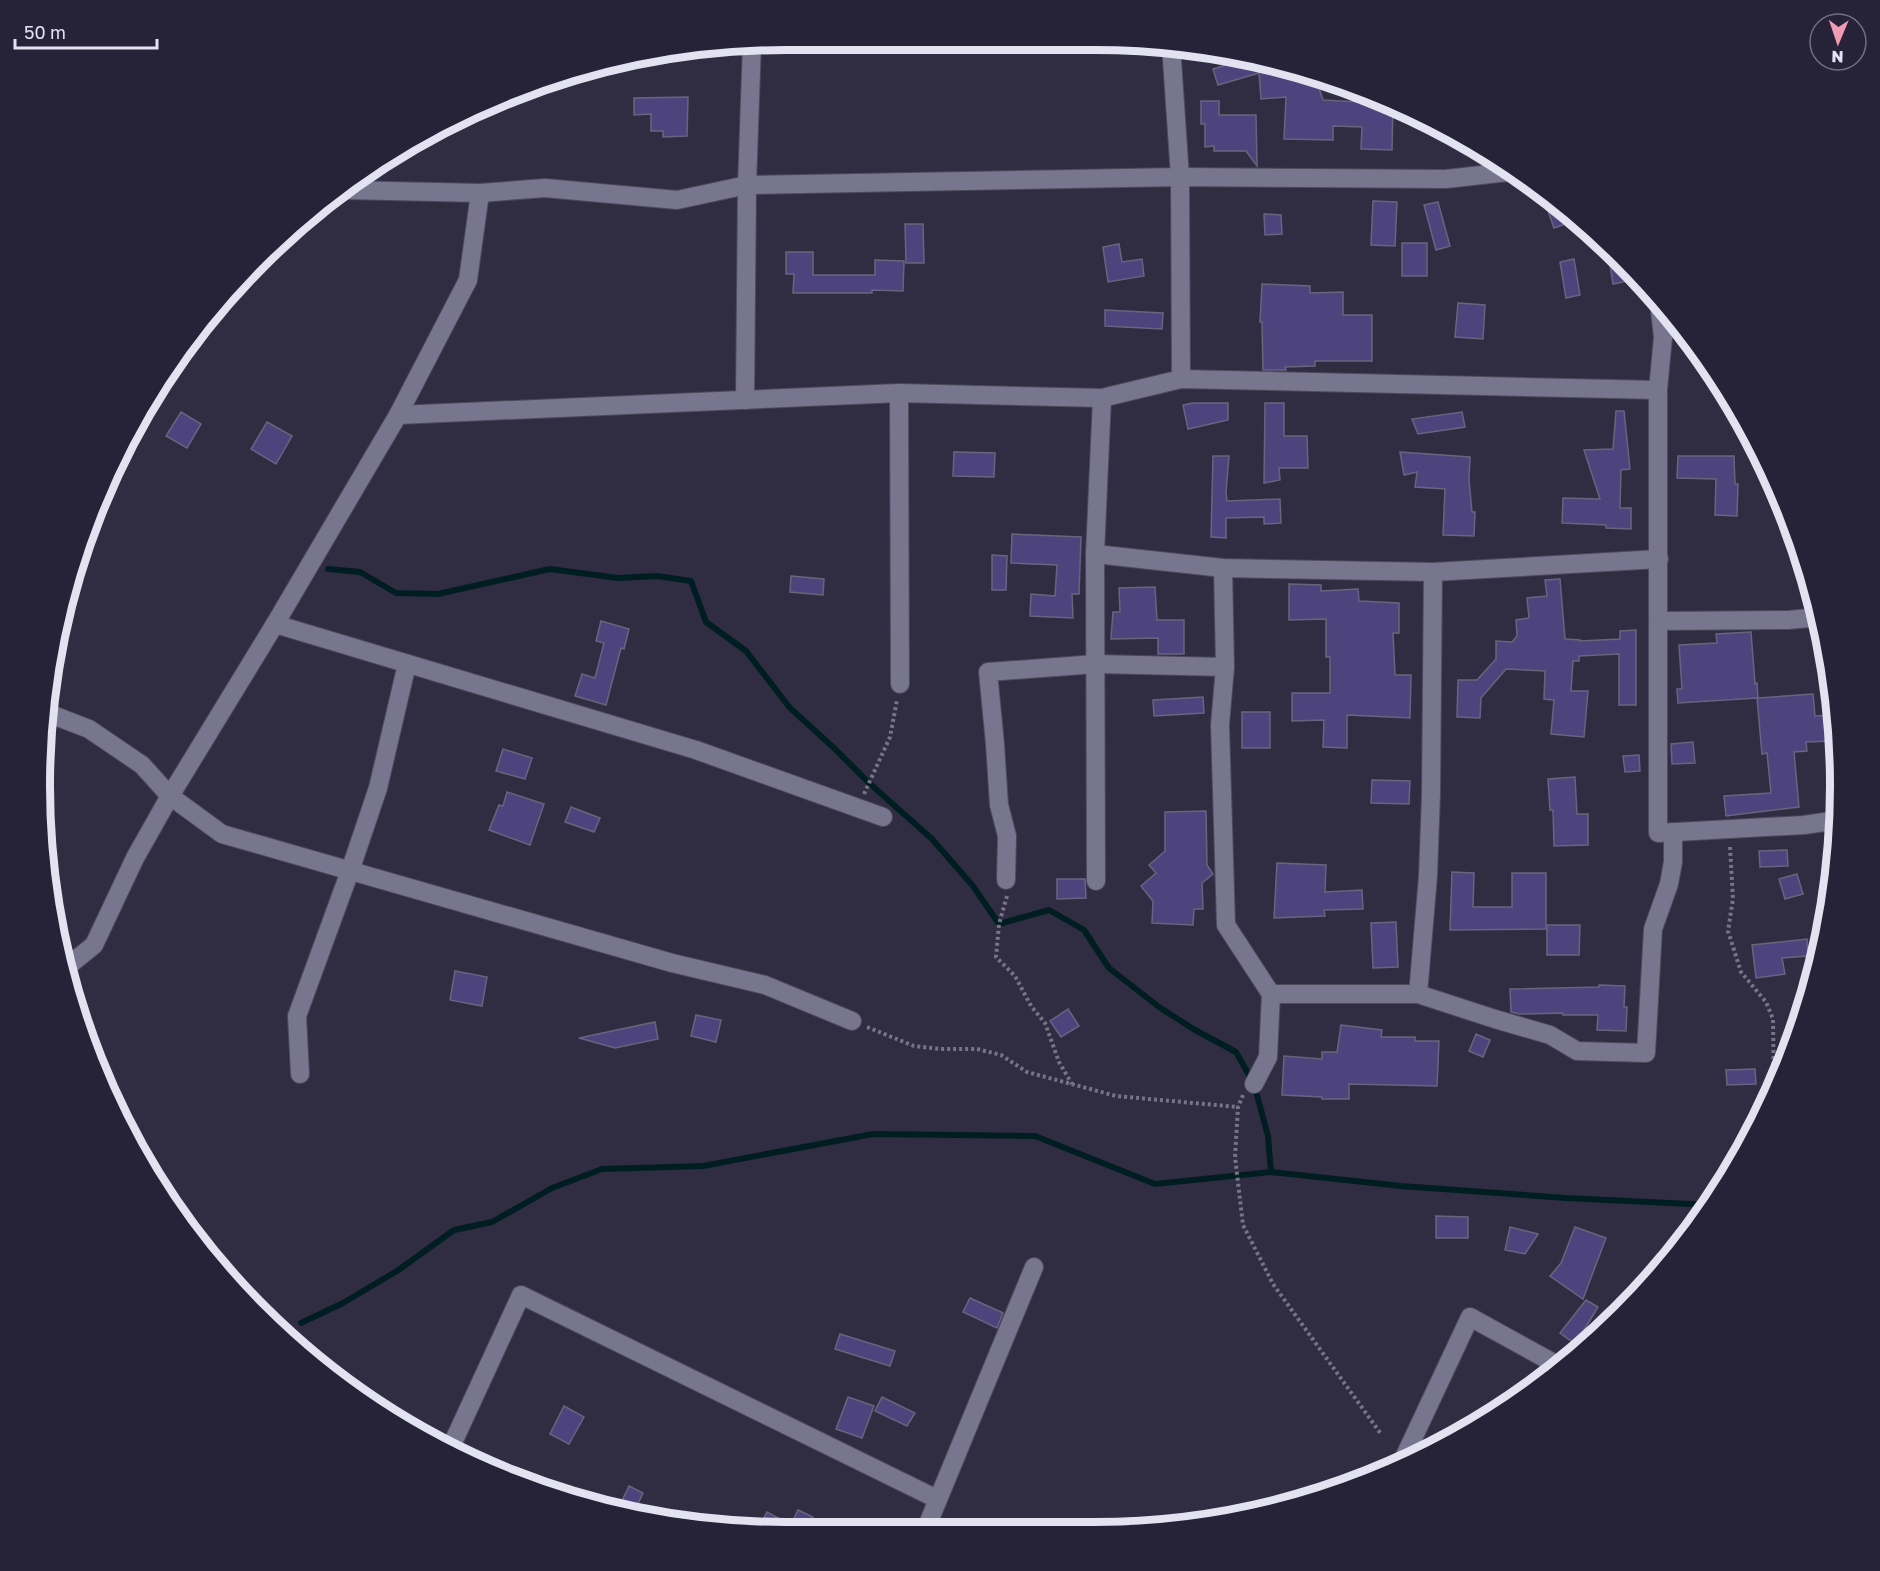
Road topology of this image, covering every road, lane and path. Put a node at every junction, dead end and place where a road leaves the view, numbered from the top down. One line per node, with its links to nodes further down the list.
1 (752, 51): 5 (street)
2 (1172, 54): 4 (street)
3 (1501, 173): 4 (street)
4 (1180, 177): 5 (street); 9 (street)
5 (747, 185): 7 (street); 13 (street)
6 (354, 190): 7 (street)
7 (480, 194): 14 (street)
8 (1661, 316): 10 (street)
9 (1181, 379): 10 (street); 12 (street)
10 (1658, 390): 16 (street)
11 (899, 393): 12 (street); 13 (street); 25 (street)
12 (1102, 398): 15 (street)
13 (745, 400): 14 (street)
14 (398, 415): 21 (street)
15 (1095, 554): 17 (street); 23 (street)
16 (1659, 559): 18 (street); 20 (street)
17 (1223, 568): 18 (street); 24 (street)
18 (1433, 572): 37 (street)
19 (1810, 618): 20 (street)
20 (1659, 621): 32 (street)
21 (275, 624): 22 (street); 27 (street)
22 (407, 663): 28 (street); 33 (street)
23 (1096, 664): 24 (street); 34 (street); 35 (street)
24 (1225, 667): 38 (street)
25 (900, 684): 28 (path)
26 (53, 715): 27 (street)
27 (170, 796): 33 (street); 36 (street)
28 (858, 808): 29 (street)
29 (882, 818)
30 (1829, 821): 31 (street)
31 (1728, 829): 32 (street); 40 (path)
32 (1673, 832): 37 (street)
33 (350, 871): 39 (street); 41 (street)
34 (1006, 880): 42 (path)
35 (1096, 881)
36 (72, 963)
37 (1418, 993): 38 (street)
38 (1271, 994): 43 (street)
39 (852, 1021): 42 (path)
40 (1774, 1068)
41 (300, 1074)
42 (1072, 1084): 46 (path)
43 (1254, 1084)
44 (1034, 1267): 49 (street)
45 (1552, 1362): 48 (street)
46 (1381, 1434)
47 (453, 1442): 49 (street)
48 (1407, 1452)
49 (937, 1499): 50 (street)
50 (928, 1522)

